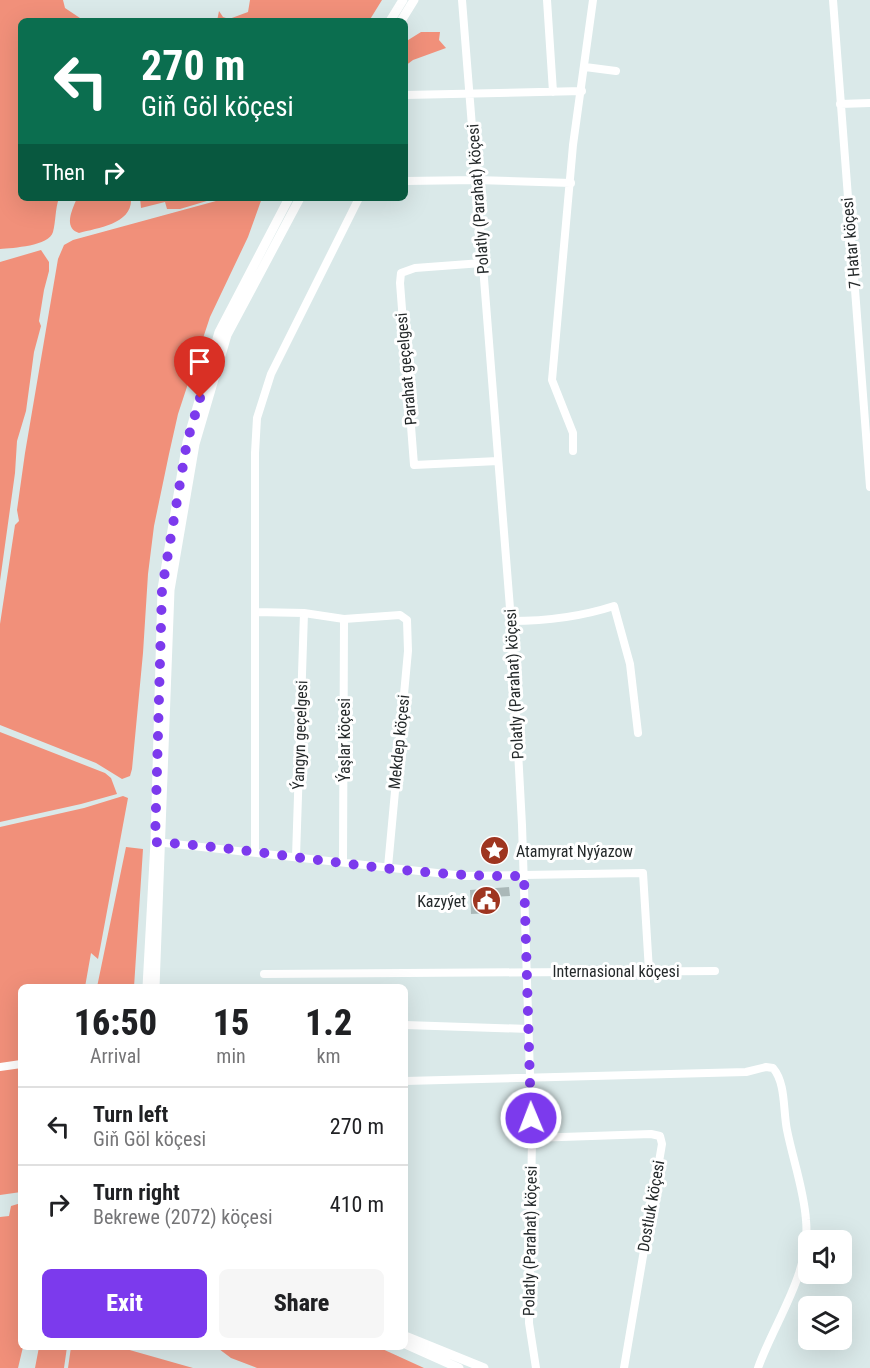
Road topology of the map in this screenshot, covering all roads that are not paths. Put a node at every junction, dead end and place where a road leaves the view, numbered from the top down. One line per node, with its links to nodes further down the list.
1 (403, 0): 7 (main road)
2 (414, 0): 8 (main road)
3 (462, 0): 13 (street, Polatly (Parahat) köçesi)
4 (547, 0): 12 (street)
5 (593, 0): 9 (street)
6 (833, 0): 16 (street, 7 Hatar köçesi)
7 (392, 18)
8 (403, 18)
9 (585, 67): 10 (street); 11 (street)
10 (616, 71)
11 (582, 91): 12 (street); 19 (street)
12 (553, 92): 13 (street)
13 (470, 93): 14 (street); 17 (street, Polatly (Parahat) köçesi)
14 (408, 95)
15 (870, 103): 16 (street)
16 (840, 104): 24 (street, 7 Hatar köçesi)
17 (476, 180): 18 (street); 19 (street); 23 (street, Polatly (Parahat) köçesi)
18 (408, 181)
19 (571, 183): 25 (street)
20 (287, 201): 33 (main road)
21 (298, 201): 33 (main road)
22 (358, 201): 28 (street)
23 (482, 263): 26 (street, Polatly (Parahat) köçesi); 26 (street, Parahat geçelgesi)
24 (866, 378): 27 (street, 7 Hatar köçesi)
25 (573, 451)
26 (498, 461): 31 (street, Polatly (Parahat) köçesi)
27 (870, 487)
28 (255, 612): 29 (street); 34 (street)
29 (304, 613): 30 (street); 35 (street, Ýangyn geçelgesi)
30 (344, 619): 36 (street, Ýaşlar köçesi); 37 (street, Mekdep köçesi)
31 (511, 621): 32 (street); 38 (street, Polatly (Parahat) köçesi)
32 (638, 733)
33 (159, 843): 34 (street); 43 (main road); 44 (main road)
34 (255, 852): 35 (street)
35 (296, 857): 36 (street)
36 (343, 862): 37 (street)
37 (387, 867): 38 (street)
38 (524, 876): 39 (street, Polatly (Parahat) köçesi); 40 (street)
39 (528, 971): 40 (street, Internasional köçesi); 42 (street, Internasional köçesi); 46 (street, Polatly (Parahat) köçesi)
40 (649, 971): 41 (street, Internasional köçesi)
41 (715, 971)
42 (264, 974)
43 (147, 984)
44 (155, 984)
45 (408, 1025): 46 (street)
46 (529, 1029): 49 (street, Polatly (Parahat) köçesi)
47 (18, 1064): 48 (street)
48 (0, 1067)
49 (530, 1079): 50 (street); 51 (street, Polatly (Parahat) köçesi); 58 (street)
50 (408, 1081)
51 (532, 1137): 56 (street, Polatly (Parahat) köçesi); 57 (street, Dostluk köçesi)
52 (408, 1337): 55 (main road)
53 (408, 1345): 54 (main road)
54 (459, 1368)
55 (484, 1368)
56 (536, 1368)
57 (624, 1368)
58 (758, 1368)

